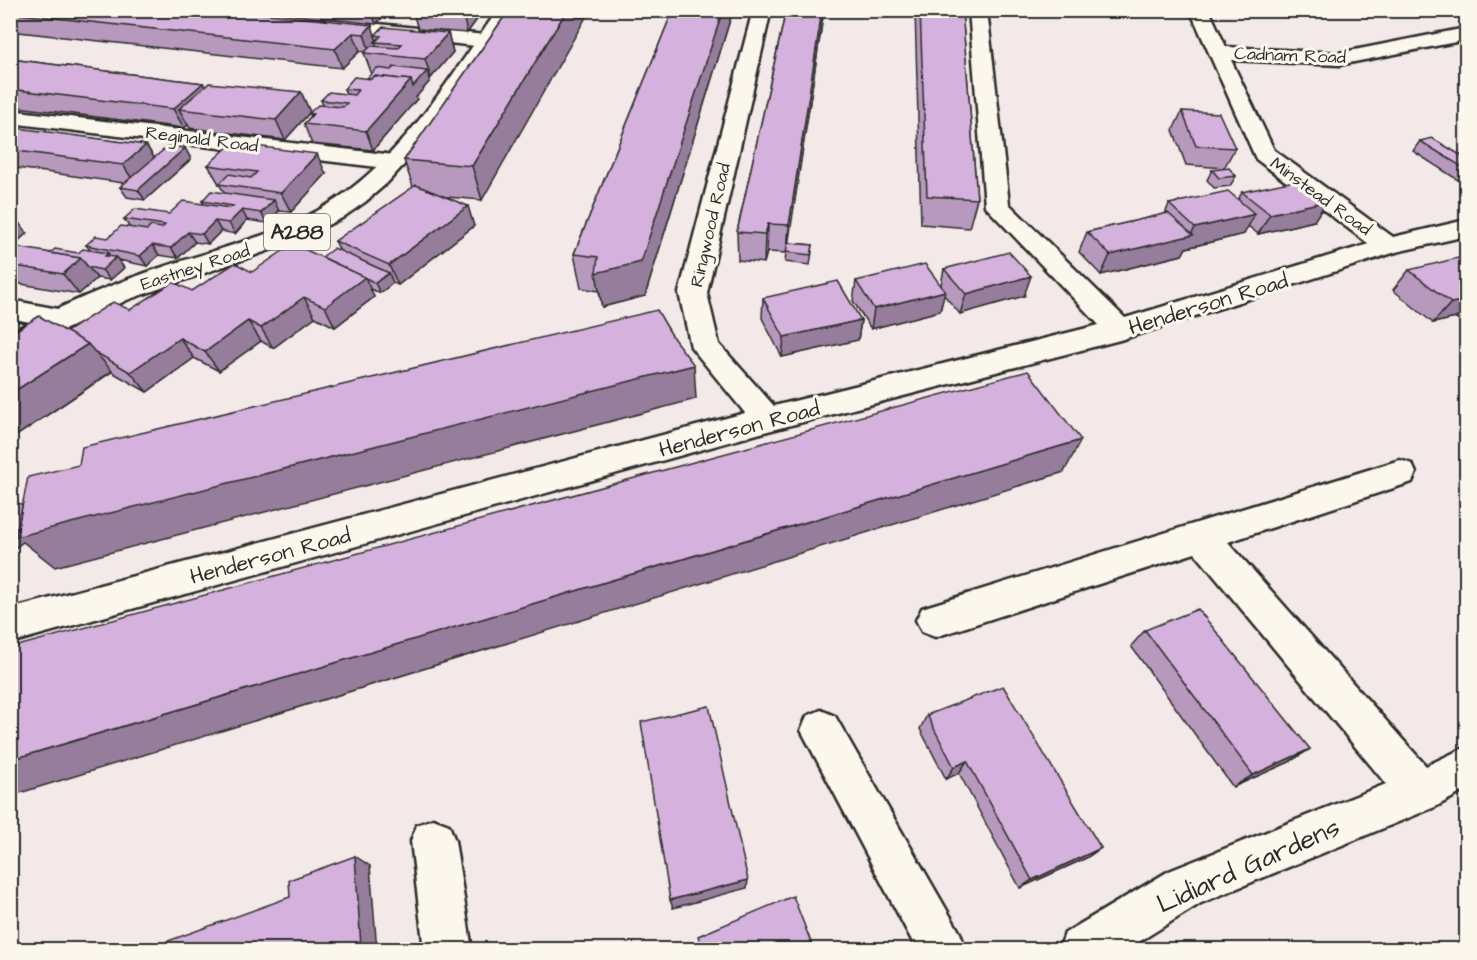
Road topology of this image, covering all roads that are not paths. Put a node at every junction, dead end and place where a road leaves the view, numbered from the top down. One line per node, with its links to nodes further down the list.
1 (508, 10): 7 (street, Eastney Road / A288)
2 (762, 10): 17 (street, Ringwood Road)
3 (978, 10): 15 (street)
4 (1199, 10): 8 (street, Minstead Road)
5 (306, 23): 7 (street)
6 (1467, 34): 8 (street, Cadnam Road)
7 (485, 41): 10 (street, Eastney Road / A288)
8 (1219, 53): 12 (street, Minstead Road)
9 (10, 116): 10 (street, Reginald Road)
10 (394, 162): 14 (street, Eastney Road / A288)
11 (1467, 228): 12 (street, Henderson Road)
12 (1389, 246): 15 (street, Henderson Road)
13 (10, 309): 14 (street)
14 (59, 318): 16 (street, Eastney Road / A288)
15 (1120, 330): 17 (street, Henderson Road)
16 (10, 346)
17 (768, 419): 21 (street, Henderson Road)
18 (1400, 473): 19 (street)
19 (1201, 535): 20 (street); 24 (street)
20 (935, 620)
21 (10, 626)
22 (821, 730): 27 (street)
23 (1467, 768): 24 (street, Lidiard Gardens)
24 (1420, 792): 28 (street, Lidiard Gardens)
25 (433, 841): 26 (street)
26 (448, 950)
27 (943, 950)
28 (1082, 950)

